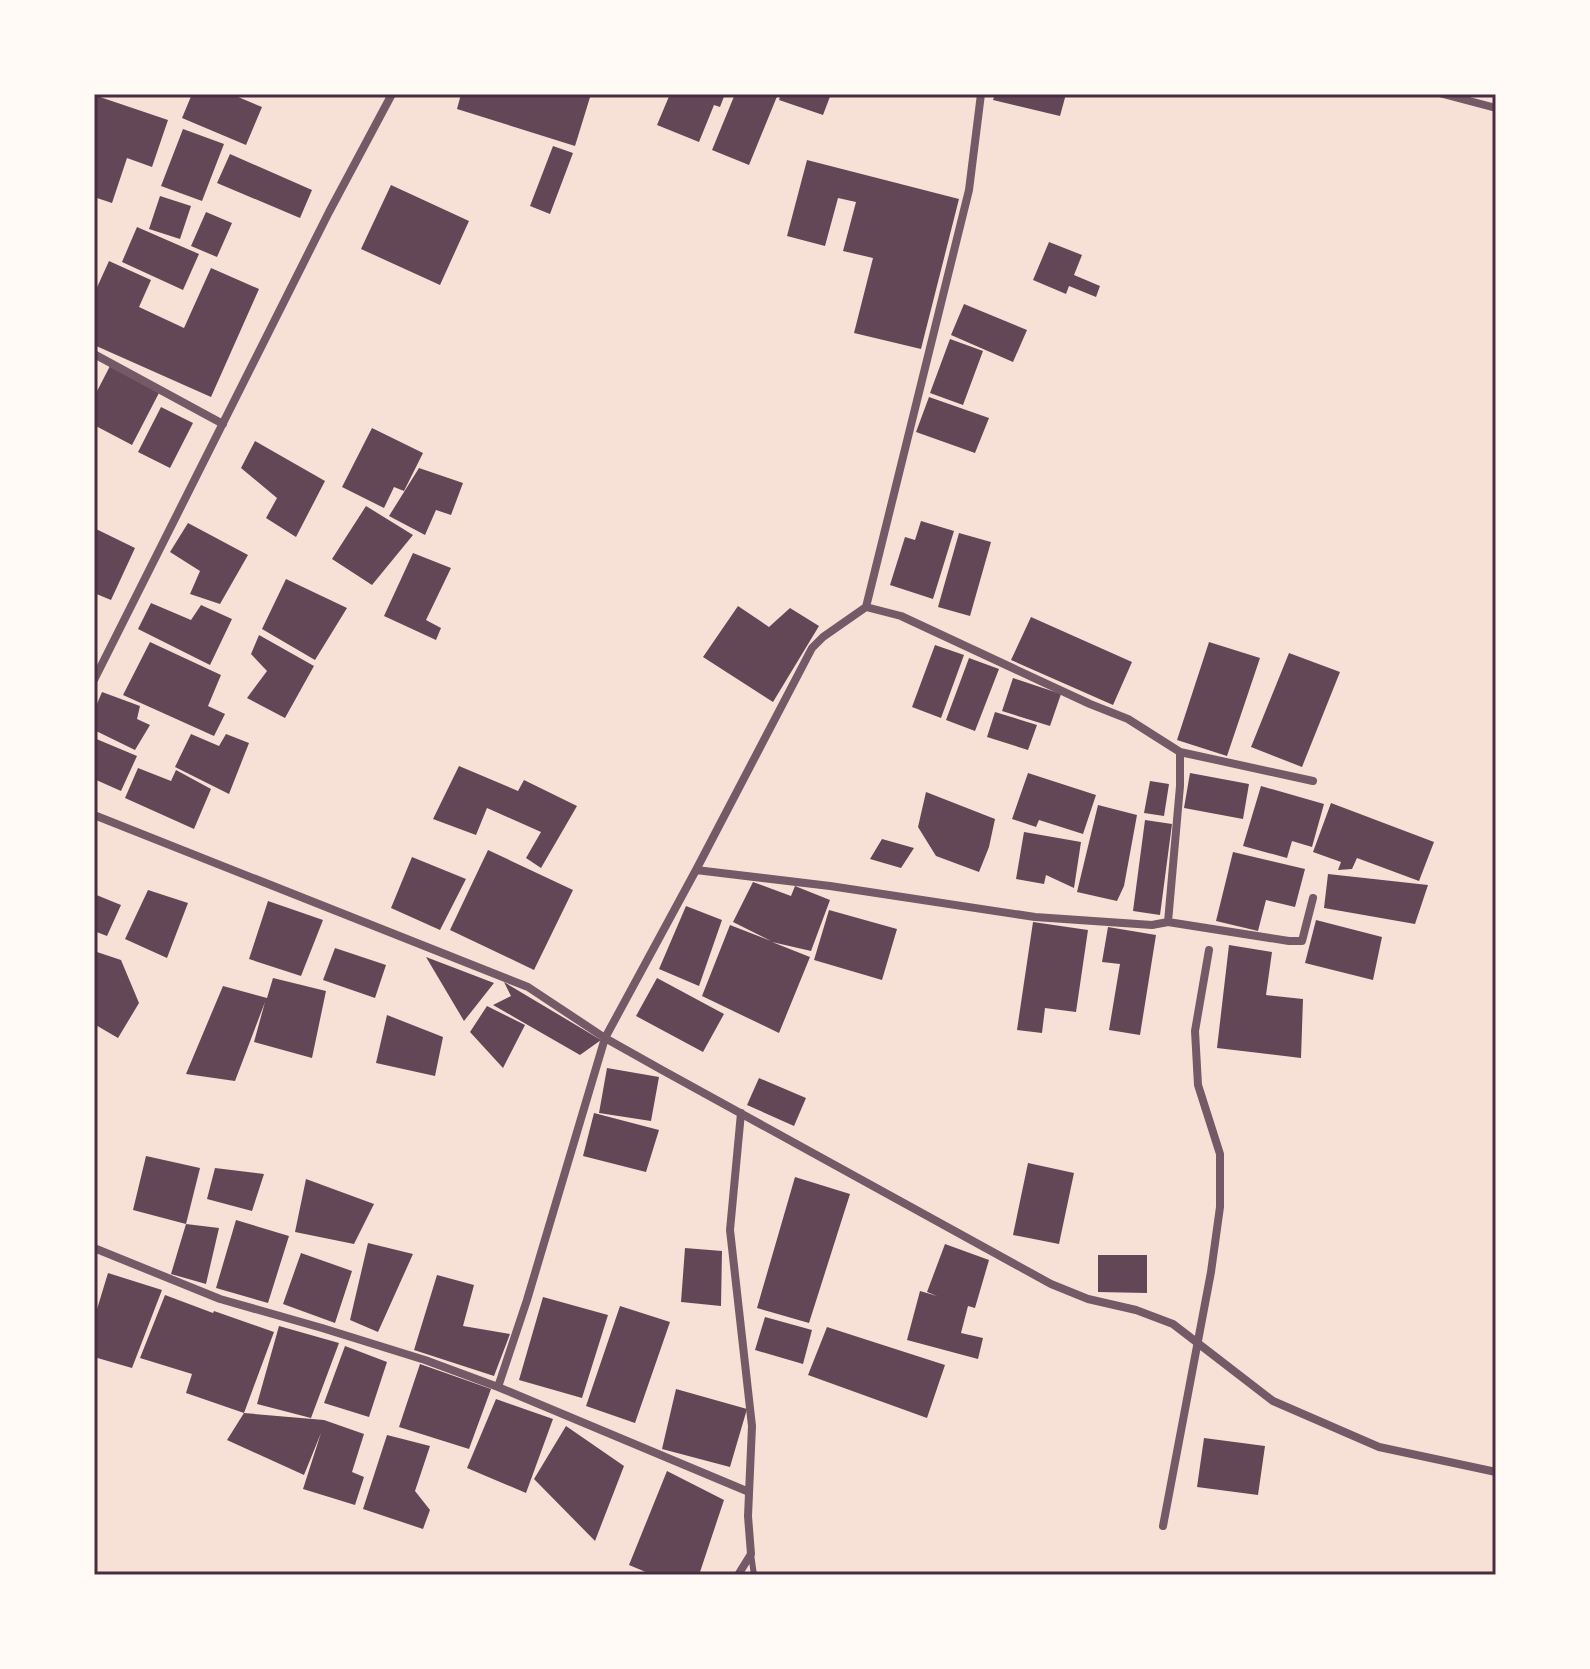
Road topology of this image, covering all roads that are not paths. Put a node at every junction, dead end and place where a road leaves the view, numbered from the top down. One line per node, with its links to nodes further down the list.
1 (392, 94): 6 (street)
2 (981, 94): 7 (street)
3 (1443, 94): 4 (street)
4 (1496, 108)
5 (94, 354): 6 (street)
6 (223, 424): 8 (street)
7 (866, 607): 9 (street); 12 (street)
8 (94, 680)
9 (1180, 752): 10 (street); 14 (street)
10 (1313, 781)
11 (94, 815): 16 (street)
12 (696, 870): 14 (street); 16 (street)
13 (1313, 898): 14 (street)
14 (1168, 922)
15 (1209, 950): 19 (street)
16 (605, 1038): 17 (street); 20 (street)
17 (741, 1113): 19 (street); 22 (street)
18 (94, 1248): 20 (street)
19 (1198, 1343): 21 (street); 23 (street)
20 (498, 1387): 22 (street)
21 (1496, 1472)
22 (749, 1492): 24 (street)
23 (1163, 1526)
24 (751, 1554): 25 (street); 26 (lane)
25 (738, 1575)
26 (754, 1575)

